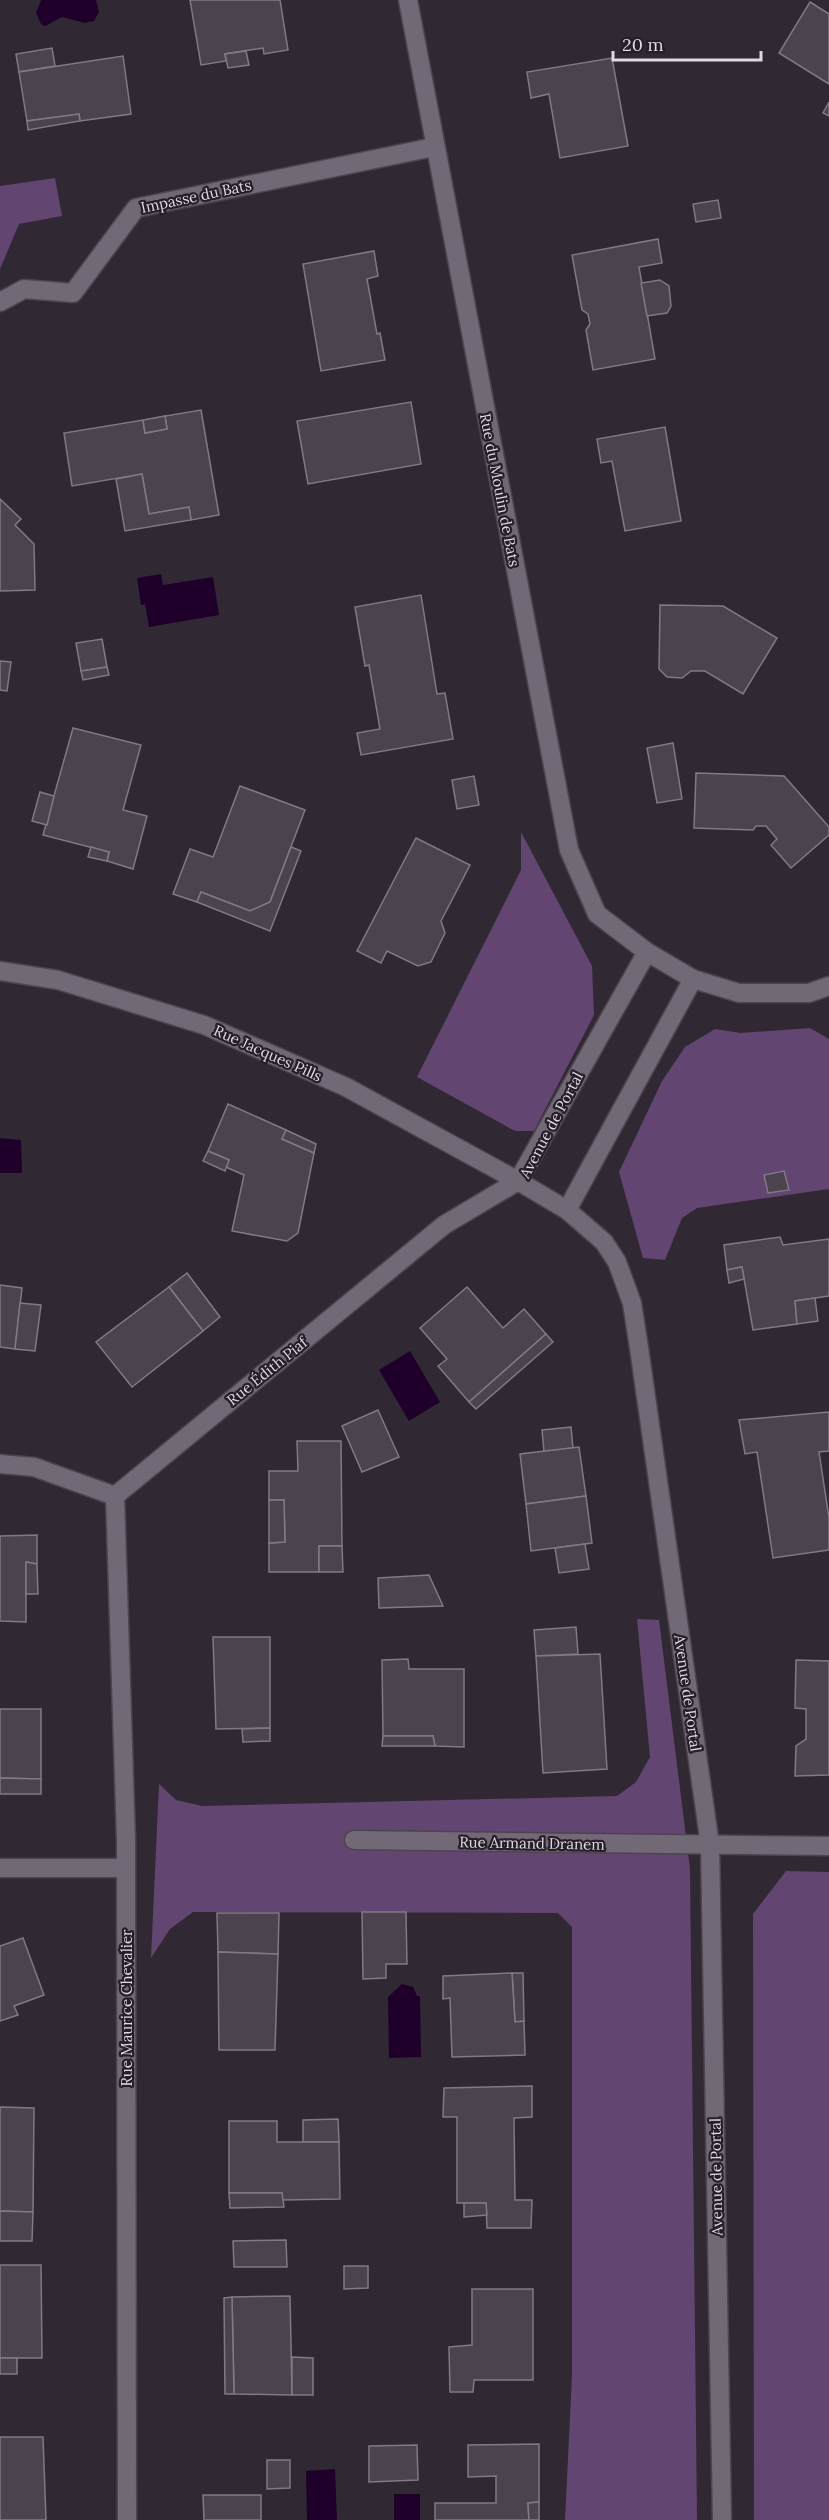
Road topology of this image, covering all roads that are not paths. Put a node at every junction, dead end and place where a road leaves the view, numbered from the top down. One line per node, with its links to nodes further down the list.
1 (408, 0): 2 (street, Rue du Moulin de Bats)
2 (434, 147): 3 (street, Impasse du Bats); 4 (street, Rue du Moulin de Bats)
3 (0, 302)
4 (647, 952): 6 (street, Rue du Moulin de Bats); 8 (street, Avenue de Portal)
5 (0, 971): 8 (street, Rue Jacques Pills)
6 (693, 979): 7 (street, Rue du Moulin de Bats); 9 (street)
7 (829, 986)
8 (518, 1181): 9 (street, Avenue de Portal); 11 (street, Rue Édith Piaf)
9 (567, 1210): 13 (street, Avenue de Portal)
10 (0, 1464): 11 (street)
11 (115, 1496): 16 (street, Rue Maurice Chevalier)
12 (354, 1840): 13 (street, Rue Armand Dranem)
13 (710, 1845): 14 (street, Rue Armand Dranem); 18 (street, Avenue de Portal)
14 (829, 1846)
15 (0, 1868): 16 (street)
16 (126, 1868): 17 (street, Rue Maurice Chevalier)
17 (127, 2520)
18 (722, 2520)

